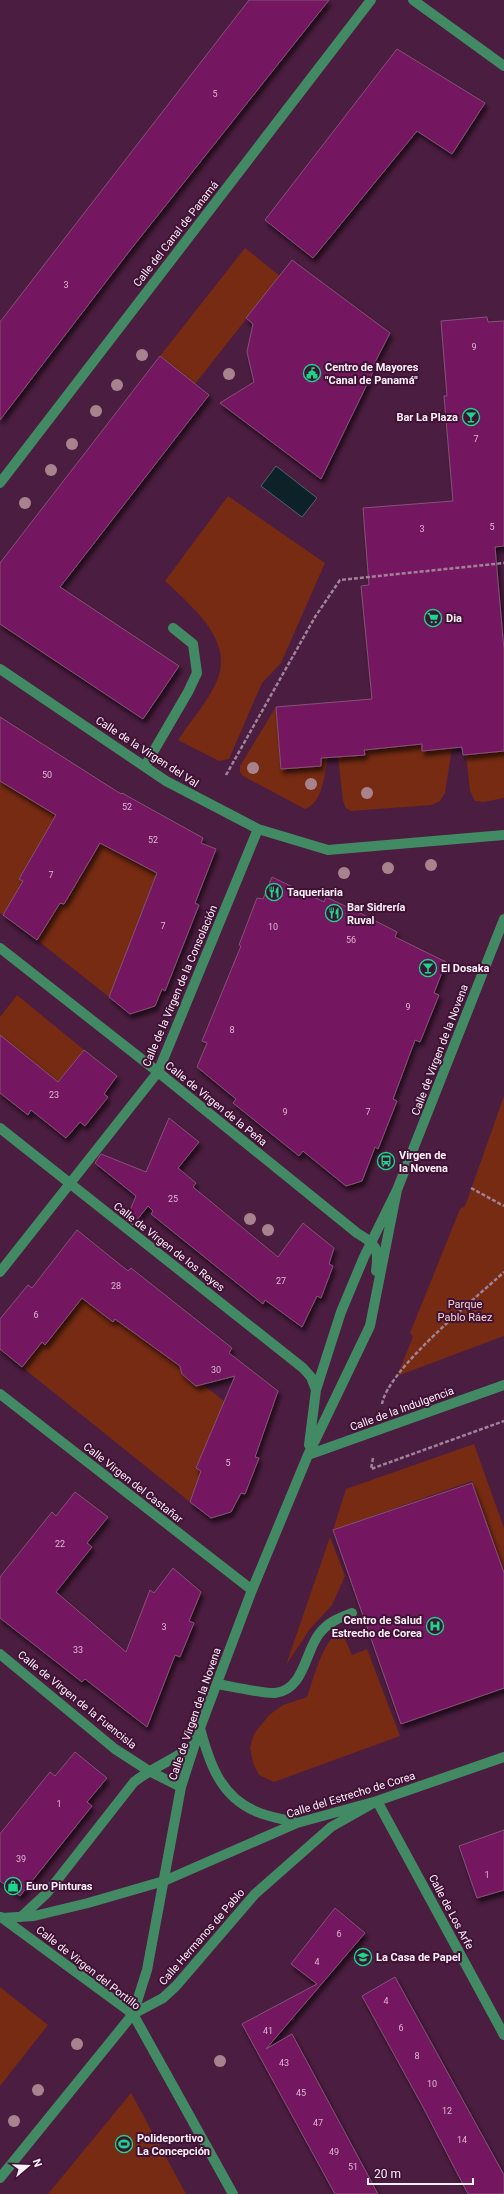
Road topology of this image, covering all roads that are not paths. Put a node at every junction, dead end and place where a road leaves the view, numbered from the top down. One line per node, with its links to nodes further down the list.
1 (371, 0): 4 (street, Calle del Canal de Panamá)
2 (413, 0): 3 (street)
3 (504, 66)
4 (0, 483)
5 (173, 628): 7 (street)
6 (0, 669): 7 (street, Calle de la Virgen del Val)
7 (145, 766): 8 (street, Calle de la Virgen del Val)
8 (258, 829): 9 (street, Calle de la Virgen del Val); 12 (street, Calle de la Virgen de la Consolación)
9 (504, 835)
10 (504, 919): 15 (street, Calle de Virgen de la Novena)
11 (0, 948): 12 (street, Calle de Virgen de la Peña)
12 (158, 1072): 14 (street, Calle de la Virgen de la Consolación); 16 (street, Calle de Virgen de la Peña)
13 (0, 1128): 14 (street, Calle de Virgen de los Reyes)
14 (71, 1184): 17 (street, Calle de la Virgen de la Consolación); 20 (street, Calle de Virgen de los Reyes)
15 (398, 1190): 16 (street, Calle de Virgen de la Novena); 18 (street, Calle de Virgen de la Novena)
16 (371, 1241): 18 (street); 20 (street, Calle de Virgen de la Novena)
17 (0, 1272)
18 (377, 1297): 22 (street, Calle de Virgen de la Novena)
19 (504, 1386): 22 (street, Calle de la Indulgencia)
20 (316, 1390): 22 (street, Calle de Virgen de la Novena)
21 (0, 1394): 23 (street, Calle Virgen del Castañar)
22 (308, 1455): 23 (street, Calle de Virgen de la Novena)
23 (252, 1590): 26 (street, Calle de Virgen de la Novena)
24 (352, 1613): 26 (street)
25 (0, 1654): 30 (street, Calle de Virgen de la Fuencisla)
26 (217, 1684): 27 (street, Calle de Virgen de la Novena)
27 (200, 1728): 28 (street, Calle de Virgen de la Novena); 33 (street)
28 (195, 1744): 30 (street); 31 (street, Calle de Virgen de la Novena)
29 (504, 1757): 32 (street, Calle del Estrecho de Corea)
30 (148, 1771): 31 (street, Calle de Virgen de la Fuencisla); 36 (street)
31 (182, 1788): 34 (street, Calle de Virgen de la Novena)
32 (377, 1801): 33 (street, Calle del Estrecho de Corea); 37 (street, Calle Hermanos de Pablo); 38 (street, Calle de Los Arfe)
33 (297, 1823): 34 (street, Calle del Estrecho de Corea)
34 (164, 1881): 36 (street, Calle del Estrecho de Corea); 37 (street, Calle de Virgen de la Novena)
35 (1, 1917): 36 (street, Calle del Estrecho de Corea); 37 (street, Calle de Virgen del Portillo)
36 (22, 1917)
37 (133, 2014): 39 (street, Calle Hermanos de Pablo); 40 (street, Calle de Virgen del Portillo)
38 (504, 2035)
39 (0, 2178)
40 (233, 2194)

